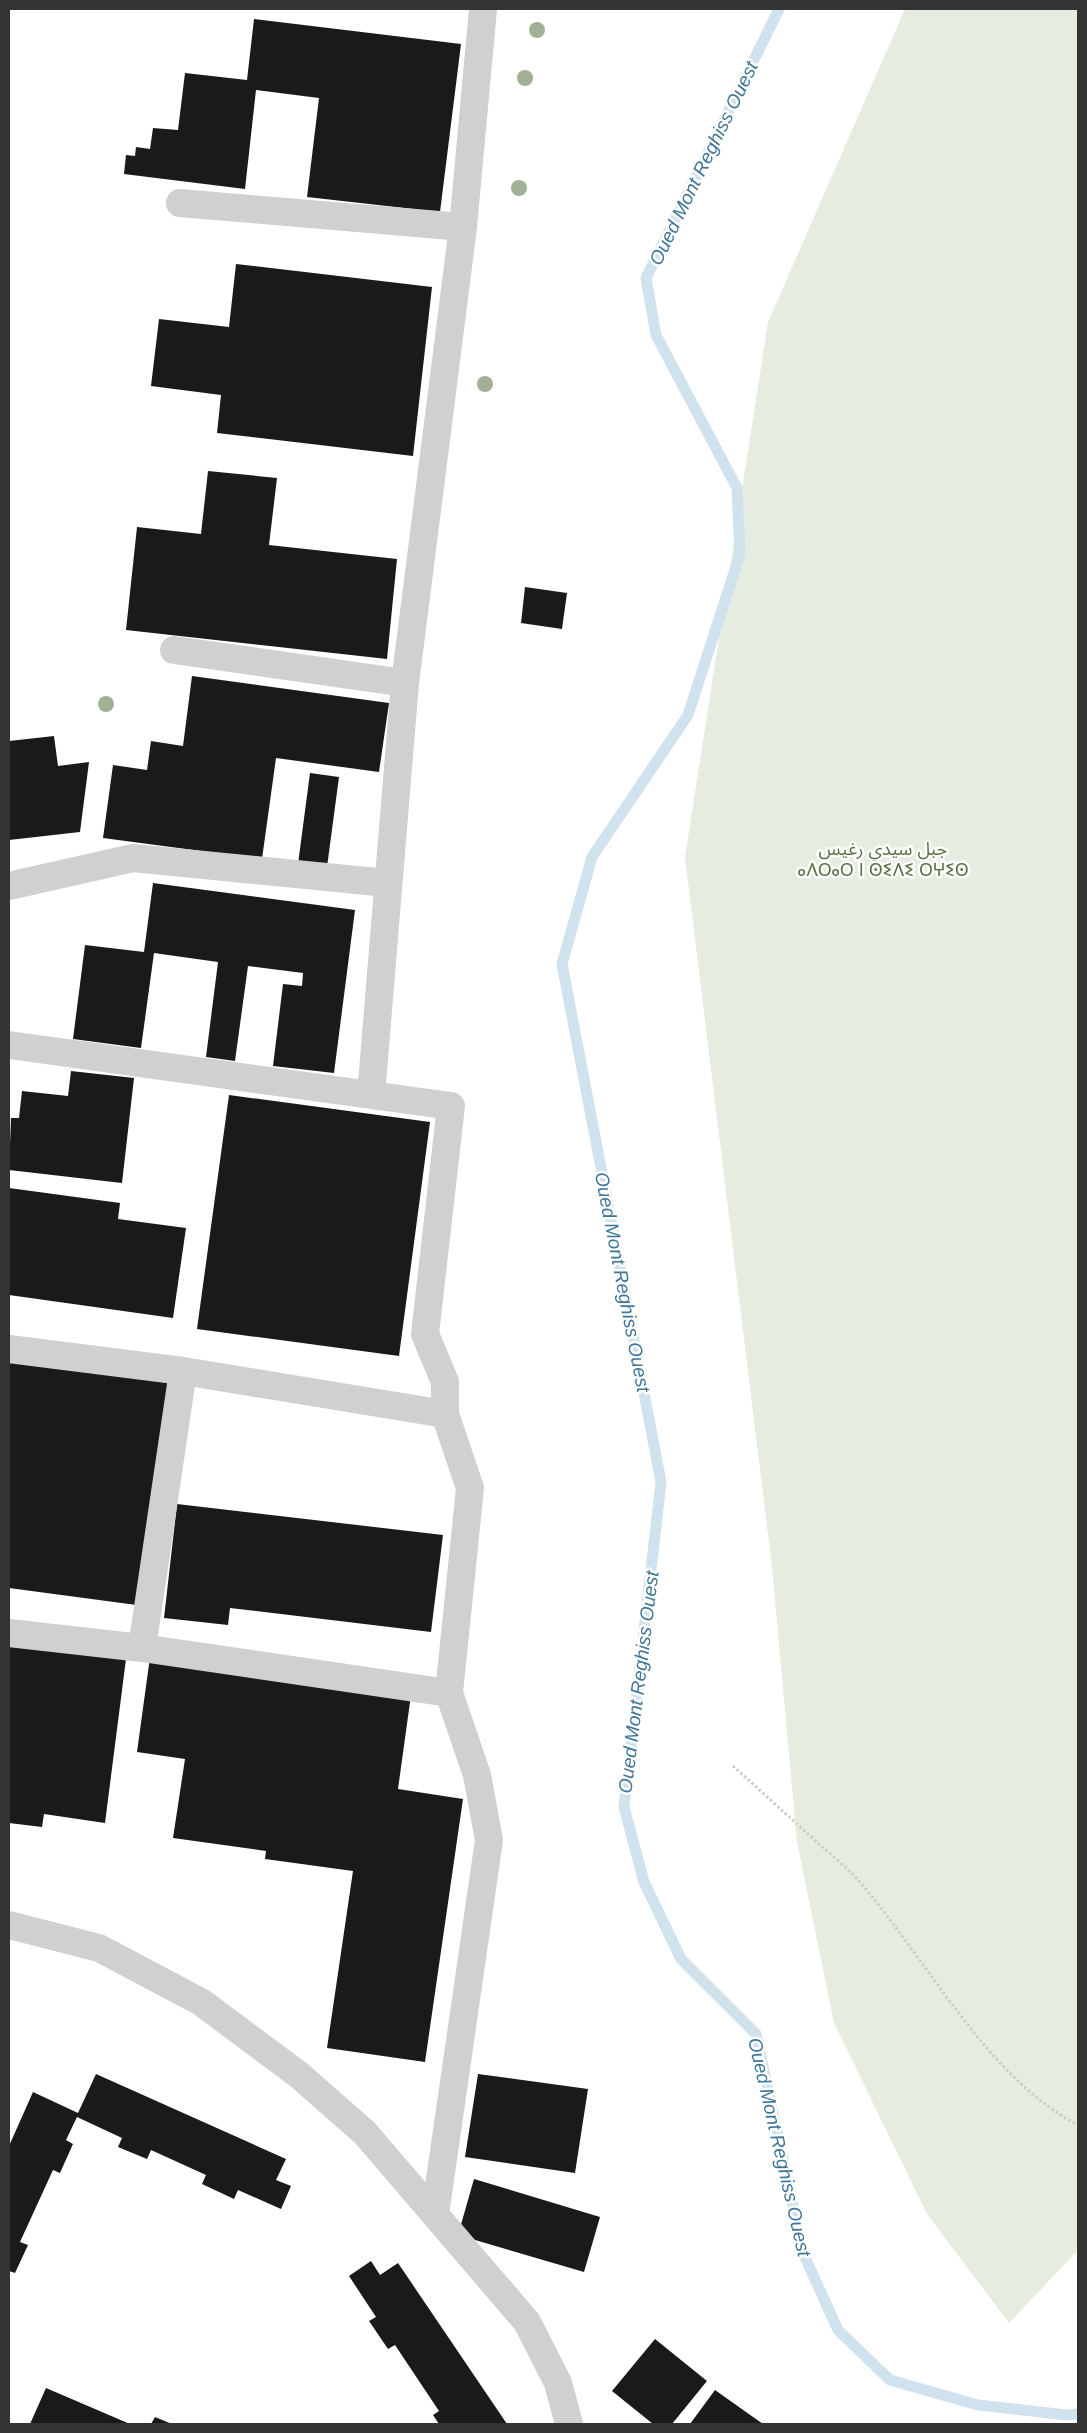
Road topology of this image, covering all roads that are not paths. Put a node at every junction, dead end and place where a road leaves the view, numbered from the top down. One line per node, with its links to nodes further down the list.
1 (483, 9): 3 (street)
2 (180, 203): 3 (street)
3 (463, 227): 5 (street)
4 (174, 650): 5 (street)
5 (405, 683): 6 (street)
6 (387, 883): 7 (street); 9 (street)
7 (9, 886)
8 (9, 1045): 9 (street)
9 (371, 1094): 12 (street)
10 (9, 1349): 11 (street)
11 (183, 1371): 12 (street); 14 (street)
12 (445, 1414): 15 (street)
13 (9, 1633): 14 (street)
14 (142, 1648): 15 (street)
15 (449, 1693): 17 (street)
16 (9, 1925): 17 (street)
17 (435, 2214): 18 (street)
18 (568, 2424)

